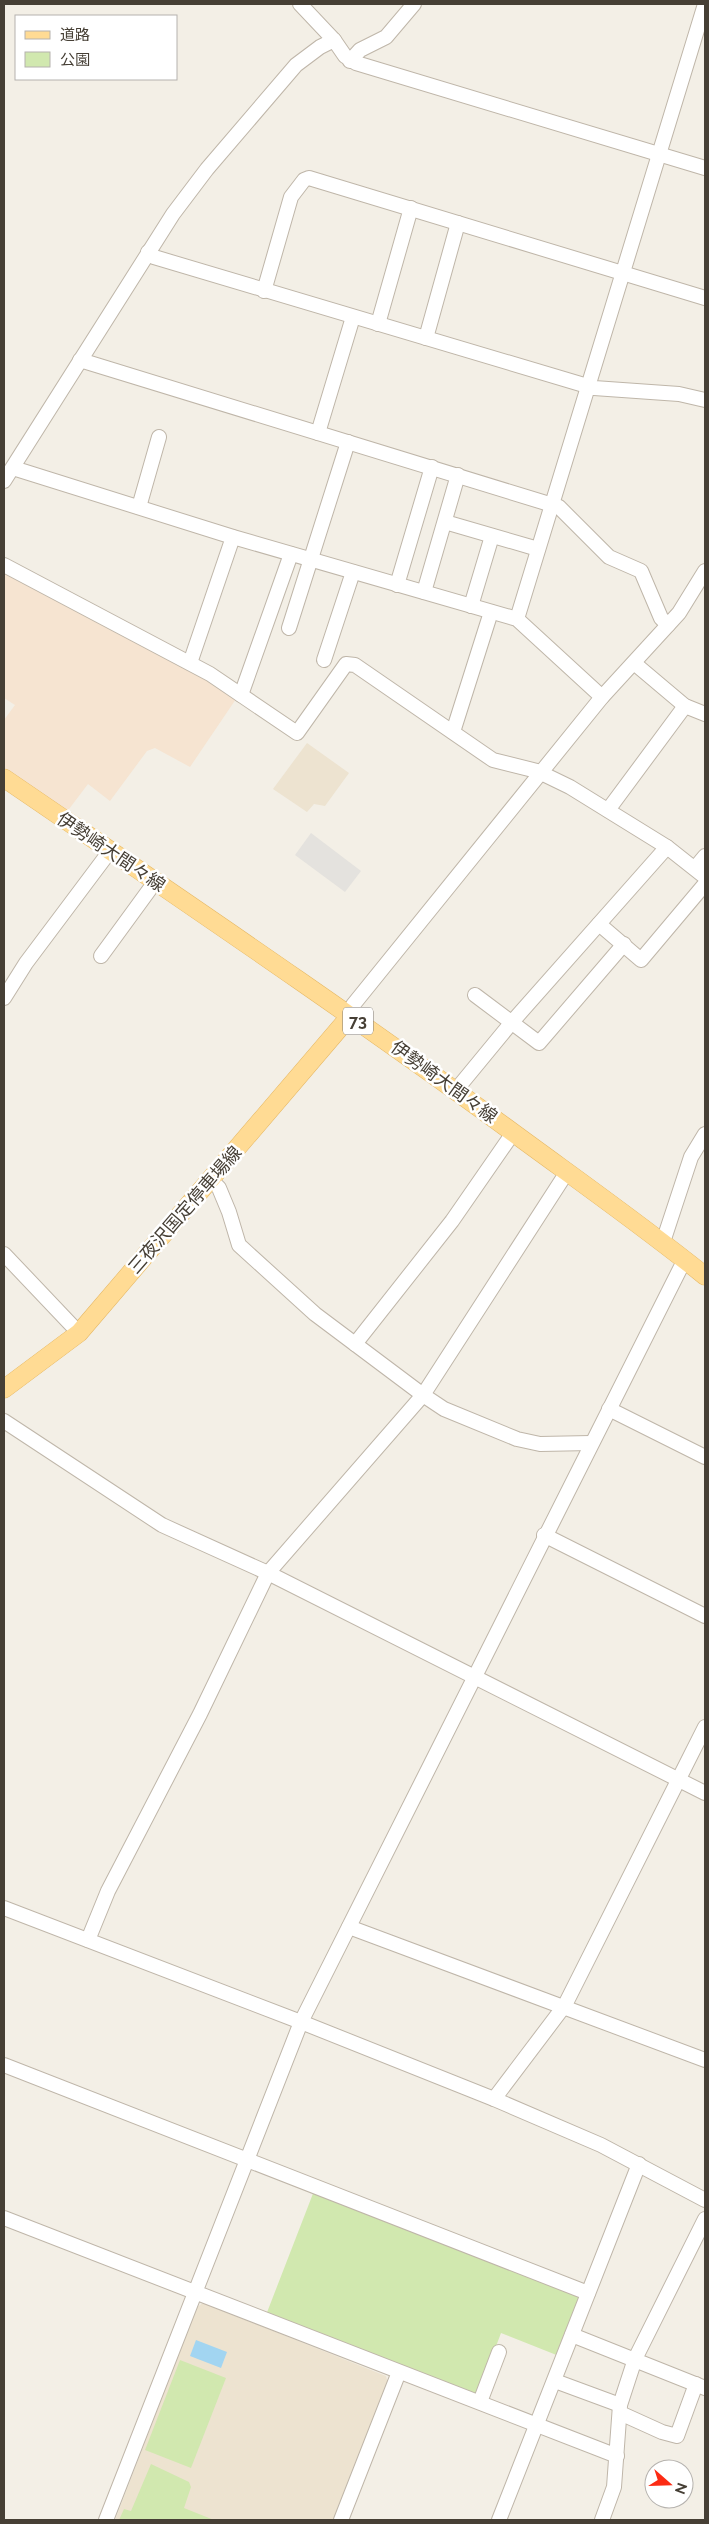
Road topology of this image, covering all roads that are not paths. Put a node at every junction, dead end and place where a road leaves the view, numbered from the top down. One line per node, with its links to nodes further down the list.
1 (300, 4): 4 (street)
2 (414, 4): 5 (street)
3 (705, 4): 6 (street)
4 (334, 40): 5 (street); 10 (street)
5 (350, 61): 6 (street)
6 (659, 154): 7 (street); 11 (street)
7 (705, 168)
8 (411, 208): 9 (street); 12 (street); 15 (street)
9 (458, 223): 11 (street); 16 (street)
10 (148, 252): 12 (street); 17 (street)
11 (623, 272): 13 (street); 18 (street)
12 (264, 291): 14 (street)
13 (705, 298)
14 (353, 317): 15 (street); 20 (street)
15 (378, 324): 16 (street)
16 (426, 338): 18 (street)
17 (80, 360): 20 (street); 24 (street)
18 (587, 386): 19 (street); 27 (street)
19 (705, 400)
20 (318, 433): 22 (street)
21 (160, 437): 28 (street)
22 (348, 442): 23 (street); 34 (street)
23 (432, 467): 25 (street); 38 (street)
24 (13, 468): 26 (street); 28 (street)
25 (458, 475): 27 (street); 29 (street)
26 (4, 481)
27 (552, 504): 32 (street); 43 (street)
28 (139, 507): 31 (street)
29 (445, 522): 30 (street); 39 (street)
30 (492, 536): 32 (street); 40 (street)
31 (233, 537): 33 (street); 46 (street)
32 (538, 549): 42 (street)
33 (291, 554): 34 (street); 48 (street)
34 (311, 560): 36 (street); 44 (street)
35 (4, 565): 46 (street)
36 (353, 572): 38 (street); 45 (street)
37 (705, 572): 43 (street)
38 (397, 585): 39 (street)
39 (424, 592): 40 (street)
40 (471, 606): 41 (street)
41 (491, 612): 42 (street); 52 (street)
42 (517, 619): 49 (street)
43 (668, 625): 47 (street)
44 (289, 628)
45 (324, 660)
46 (190, 663): 48 (street)
47 (634, 663): 49 (street); 50 (street)
48 (241, 695): 52 (street)
49 (602, 697): 53 (street)
50 (685, 706): 51 (street); 55 (street)
51 (705, 714)
52 (453, 732): 53 (street)
53 (542, 773): 55 (street); 67 (street)
54 (4, 778): 57 (main road, 伊勢崎大間々線 / 73)
55 (608, 810): 56 (street)
56 (667, 847): 59 (street); 62 (street)
57 (110, 851): 60 (main road, 伊勢崎大間々線 / 73); 66 (street)
58 (705, 856): 59 (street)
59 (700, 873)
60 (155, 882): 64 (street); 67 (main road, 伊勢崎大間々線 / 73)
61 (705, 884): 63 (street)
62 (599, 924): 63 (street); 68 (street)
63 (624, 944): 68 (street)
64 (101, 956)
65 (475, 995): 68 (street)
66 (4, 998)
67 (350, 1016): 69 (main road, 伊勢崎大間々線 / 73); 73 (main road, 三夜沢国定停車場線)
68 (512, 1022): 69 (street)
69 (456, 1090): 70 (main road, 伊勢崎大間々線 / 73)
70 (513, 1133): 72 (main road, 伊勢崎大間々線 / 73); 79 (street)
71 (705, 1134): 74 (street)
72 (567, 1172): 74 (main road, 伊勢崎大間々線 / 73); 81 (street)
73 (211, 1180): 78 (main road, 三夜沢国定停車場線); 79 (street)
74 (663, 1242): 76 (main road, 伊勢崎大間々線 / 73)
75 (4, 1254): 78 (street)
76 (685, 1259): 77 (main road, 伊勢崎大間々線 / 73); 82 (street)
77 (705, 1276)
78 (79, 1332): 80 (main road, 三夜沢国定停車場線)
79 (355, 1344): 81 (street)
80 (4, 1389)
81 (423, 1395): 84 (street); 87 (street)
82 (609, 1409): 84 (street); 85 (street)
83 (4, 1421): 87 (street)
84 (591, 1443): 86 (street)
85 (705, 1457)
86 (544, 1535): 88 (street); 89 (street)
87 (268, 1573): 89 (street); 95 (street)
88 (705, 1616)
89 (474, 1676): 91 (street); 94 (street)
90 (705, 1727): 91 (street)
91 (678, 1780): 92 (street); 96 (street)
92 (705, 1793)
93 (4, 1908): 95 (street)
94 (349, 1927): 96 (street); 97 (street)
95 (88, 1940): 97 (street)
96 (565, 2005): 98 (street); 100 (street)
97 (301, 2022): 100 (street); 101 (street)
98 (705, 2060)
99 (4, 2065): 101 (street)
100 (494, 2099): 102 (street)
101 (246, 2159): 106 (street); 107 (street)
102 (639, 2164): 103 (street); 107 (street)
103 (705, 2200)
104 (4, 2218): 106 (street)
105 (705, 2219): 110 (street)
106 (195, 2292): 111 (street); 118 (street)
107 (588, 2293): 108 (street)
108 (572, 2335): 110 (street); 112 (street)
109 (499, 2352): 114 (street)
110 (634, 2359): 113 (street); 115 (street)
111 (399, 2372): 114 (street); 119 (street)
112 (554, 2381): 115 (street); 116 (street)
113 (701, 2386): 115 (street)
114 (480, 2402): 116 (street)
115 (620, 2409): 117 (street)
116 (537, 2425): 117 (street); 120 (street)
117 (617, 2456): 121 (street)
118 (106, 2520)
119 (341, 2520)
120 (499, 2520)
121 (602, 2520)

